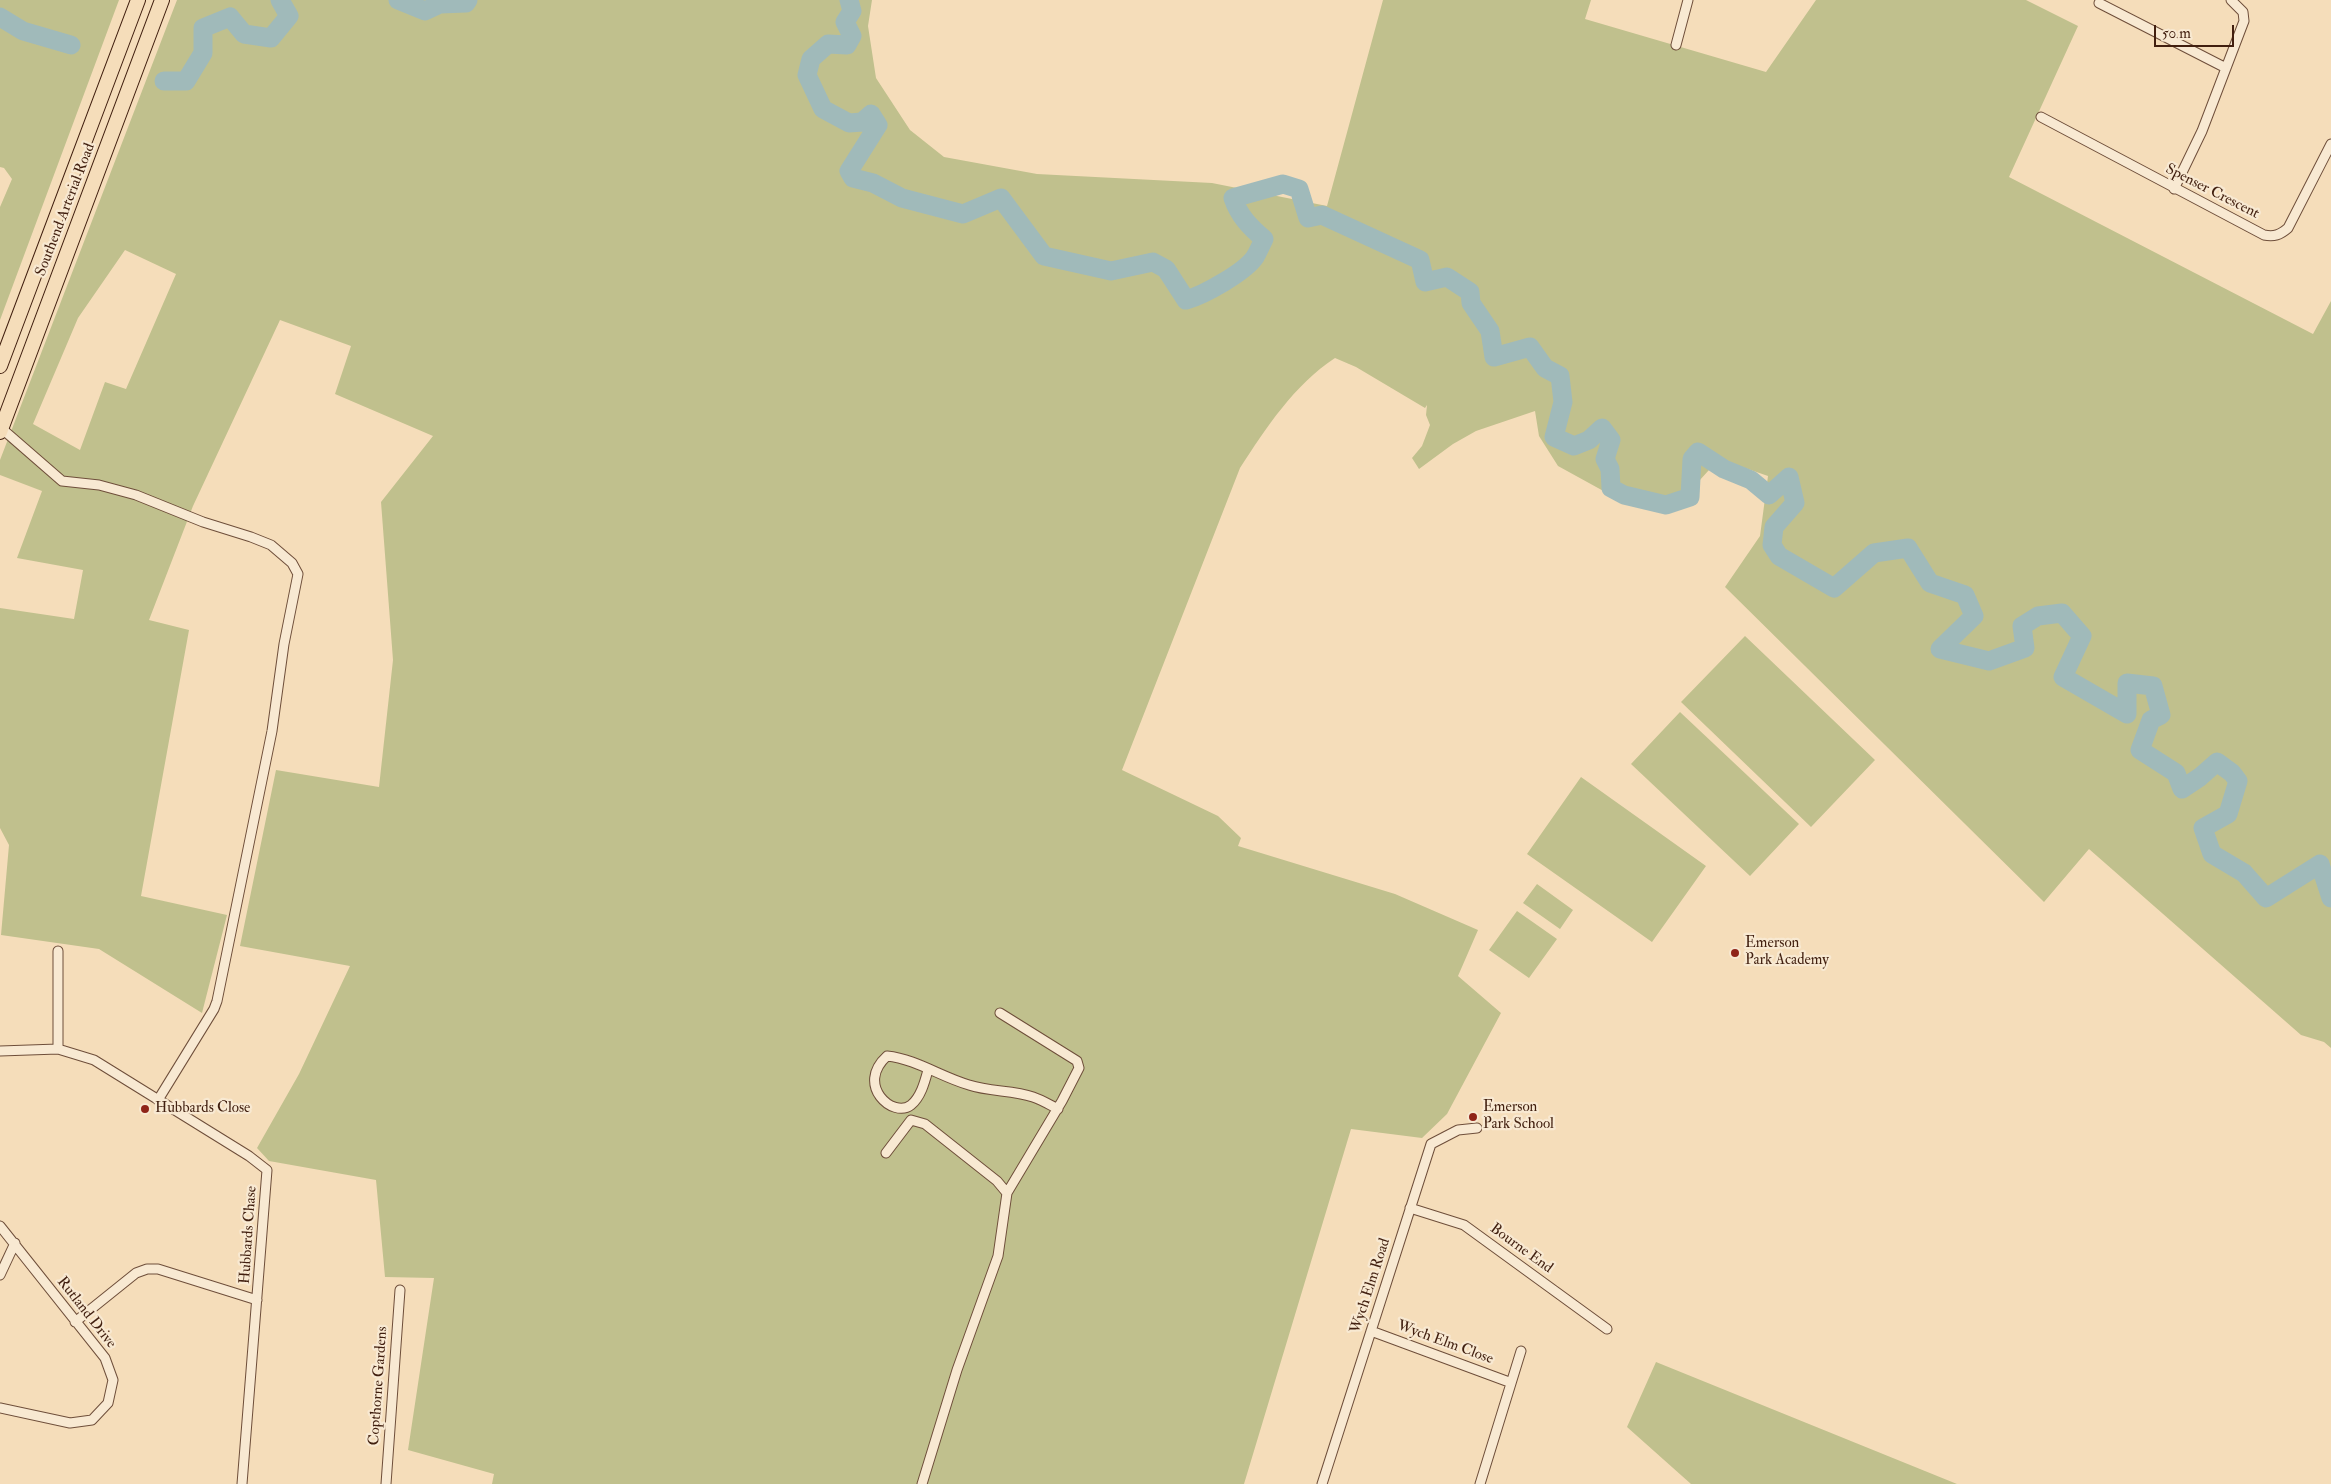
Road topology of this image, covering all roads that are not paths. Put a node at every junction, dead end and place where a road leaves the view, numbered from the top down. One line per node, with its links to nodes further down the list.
1 (138, 0): 11 (highway, Southend Arterial Road)
2 (162, 0): 12 (highway, Southend Arterial Road)
3 (1688, 0): 6 (street)
4 (2230, 0): 7 (street)
5 (2100, 3): 7 (street)
6 (1676, 45)
7 (2226, 68): 10 (street)
8 (2041, 117): 10 (street, Spenser Crescent)
9 (2331, 144): 10 (street, Spenser Crescent)
10 (2174, 189)
11 (0, 366)
12 (1, 430): 18 (street)
13 (58, 951): 15 (street)
14 (1000, 1013): 19 (street)
15 (58, 1049): 16 (street, Hubbards Chase); 18 (street, Hubbards Chase)
16 (0, 1051)
17 (928, 1070): 17 (street); 19 (street)
18 (158, 1100): 28 (street, Hubbards Chase)
19 (1058, 1109): 22 (street)
20 (1477, 1128): 23 (street, Wych Elm Road)
21 (886, 1153): 22 (street)
22 (1007, 1193): 37 (street)
23 (1410, 1208): 30 (street, Bourne End); 31 (street, Wych Elm Road)
24 (0, 1226): 25 (street, Rutland Drive)
25 (15, 1243): 26 (street); 29 (street, Rutland Drive)
26 (0, 1275)
27 (400, 1290): 36 (street, Copthorne Gardens)
28 (257, 1300): 29 (street); 35 (street, Hubbards Chase)
29 (75, 1322): 34 (street, Rutland Drive)
30 (1606, 1329)
31 (1371, 1331): 33 (street, Wych Elm Close); 38 (street, Wych Elm Road)
32 (1520, 1351): 33 (street)
33 (1509, 1382): 39 (street)
34 (0, 1408)
35 (242, 1484)
36 (386, 1484)
37 (922, 1484)
38 (1322, 1484)
39 (1480, 1484)

